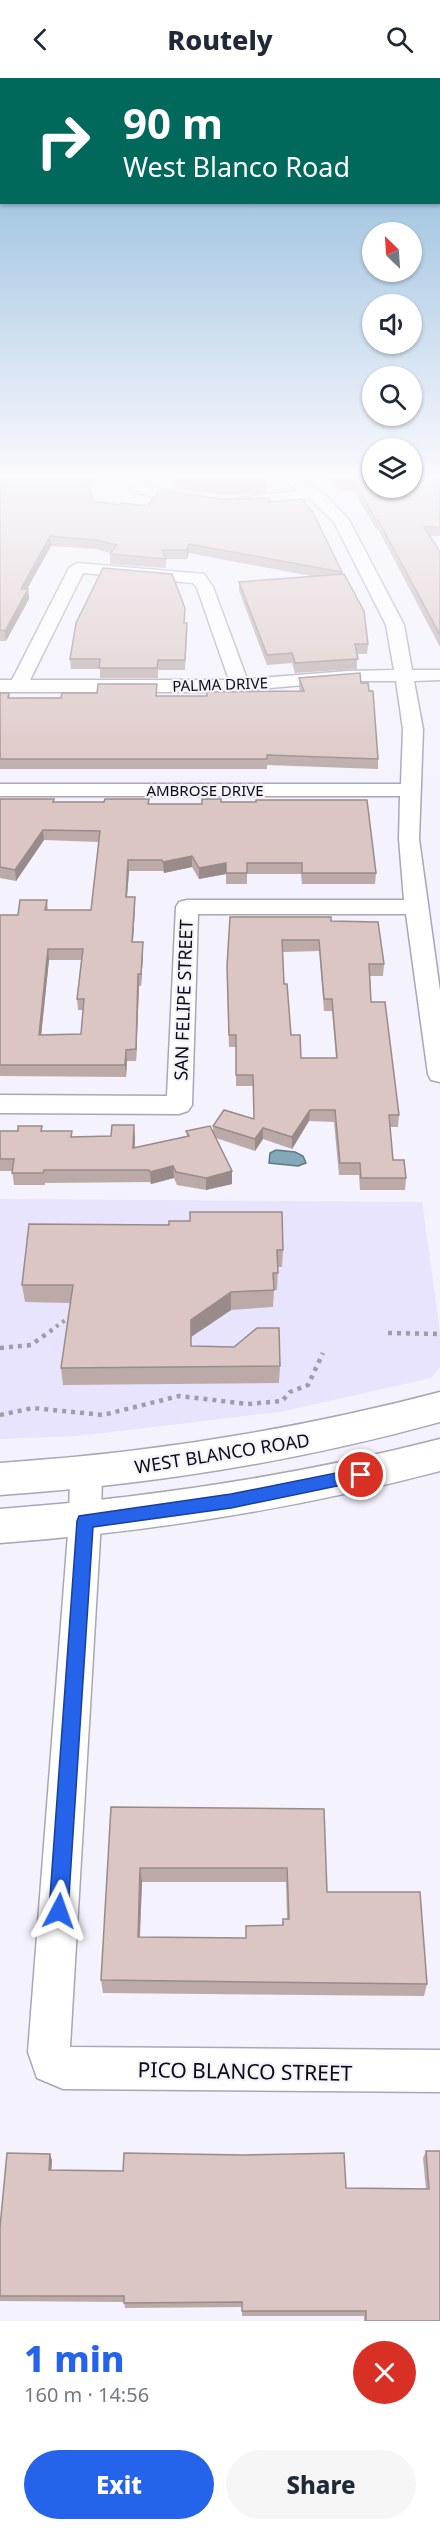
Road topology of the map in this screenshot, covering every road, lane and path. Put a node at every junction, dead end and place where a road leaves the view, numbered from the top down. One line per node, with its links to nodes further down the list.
1 (70, 580): 7 (street)
2 (199, 580): 6 (street)
3 (372, 580): 4 (street)
4 (404, 675): 5 (street, PALMA DRIVE); 6 (street, PALMA DRIVE); 9 (street)
5 (440, 675)
6 (240, 685): 7 (street, PALMA DRIVE)
7 (9, 686)
8 (0, 790): 9 (street, AMBROSE DRIVE)
9 (409, 790): 10 (street)
10 (415, 907): 11 (street); 12 (street, SAN FELIPE STREET)
11 (440, 1074)
12 (0, 1104)
13 (80, 1309): 16 (path)
14 (388, 1333): 15 (path)
15 (440, 1334)
16 (0, 1348)
17 (323, 1353): 19 (path)
18 (440, 1407): 21 (main road, WEST BLANCO ROAD)
19 (0, 1415)
20 (440, 1455): 23 (main road)
21 (86, 1473): 22 (main road, WEST BLANCO ROAD); 23 (street)
22 (0, 1479)
23 (85, 1521): 24 (main road); 25 (street, PICO BLANCO STREET)
24 (0, 1526)
25 (440, 2071)

